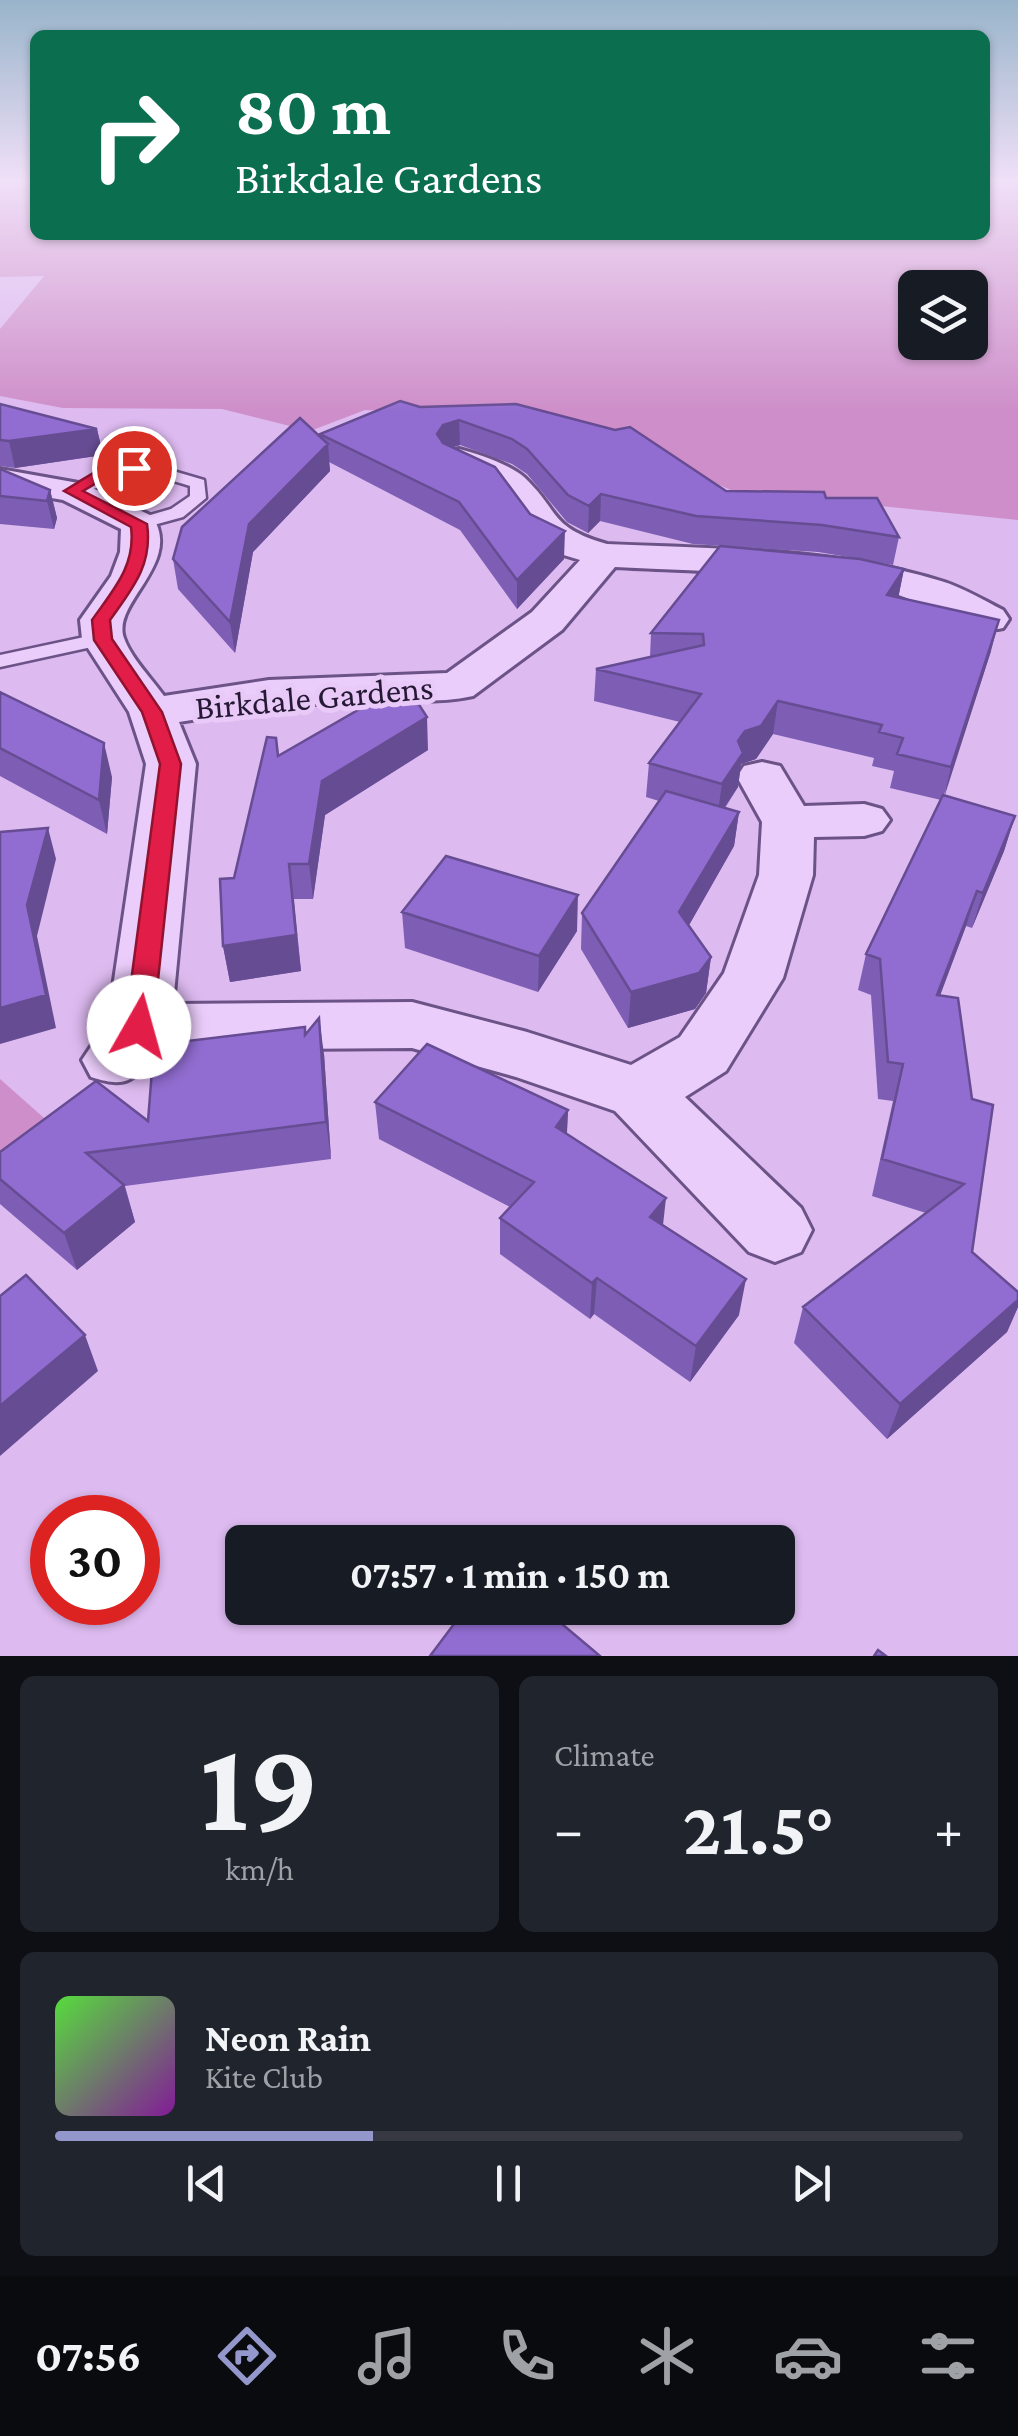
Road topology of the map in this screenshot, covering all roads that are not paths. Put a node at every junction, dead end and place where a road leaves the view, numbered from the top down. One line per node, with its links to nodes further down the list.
1 (459, 460): 5 (street)
2 (0, 479): 3 (street)
3 (72, 491): 4 (street); 4 (lane)
4 (139, 524): 9 (street)
5 (605, 555): 7 (street); 11 (street, Birkdale Gardens)
6 (969, 578): 7 (street)
7 (930, 590): 8 (street)
8 (988, 620)
9 (103, 640): 10 (lane); 11 (street, Birkdale Gardens)
10 (0, 661)
11 (152, 712): 13 (street, Birkdale Gardens)
12 (864, 820): 13 (street)
13 (638, 1093): 14 (street, Birkdale Gardens)
14 (775, 1230)

